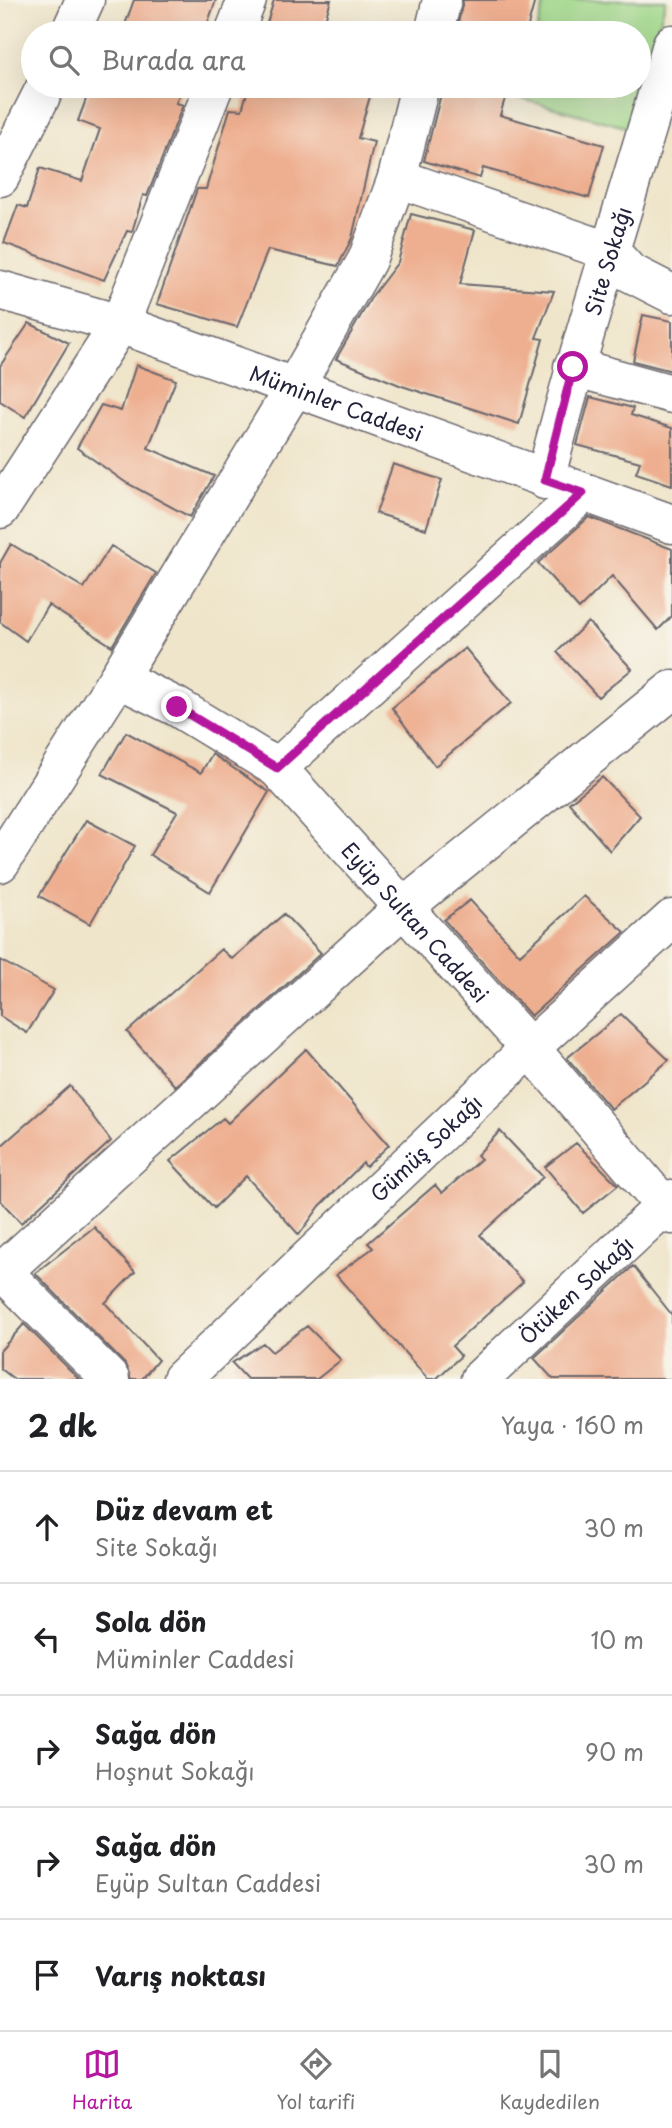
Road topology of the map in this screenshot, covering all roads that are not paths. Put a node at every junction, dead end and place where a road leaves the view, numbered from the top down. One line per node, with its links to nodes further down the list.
1 (85, 0): 4 (street)
2 (247, 0): 5 (street)
3 (442, 0): 6 (street)
4 (76, 21)
5 (239, 21)
6 (437, 21)
7 (672, 44): 13 (street, Site Sokağı)
8 (40, 98): 11 (street)
9 (209, 98): 16 (street)
10 (417, 98): 12 (street)
11 (0, 177)
12 (397, 178): 13 (street); 18 (street)
13 (611, 252): 15 (street); 17 (street, Site Sokağı)
14 (0, 290): 16 (street, Müminler Caddesi)
15 (672, 294)
16 (120, 324): 18 (street, Müminler Caddesi); 22 (street)
17 (573, 367): 19 (street); 20 (street, Site Sokağı)
18 (294, 388): 20 (street, Müminler Caddesi); 24 (street)
19 (672, 394)
20 (545, 480): 21 (street, Müminler Caddesi)
21 (583, 493): 23 (street, Müminler Caddesi); 26 (street)
22 (0, 509)
23 (672, 524)
24 (118, 678): 26 (street, Eyüp Sultan Caddesi); 27 (street)
25 (672, 690): 28 (street)
26 (277, 768): 28 (street, Eyüp Sultan Caddesi)
27 (0, 863)
28 (403, 908): 30 (street, Eyüp Sultan Caddesi); 32 (street)
29 (672, 919): 30 (street, Gümüş Sokağı)
30 (530, 1048): 31 (street, Eyüp Sultan Caddesi); 34 (street, Gümüş Sokağı)
31 (669, 1207): 35 (street, Ötüken Sokağı)
32 (2, 1270): 33 (street)
33 (110, 1379)
34 (182, 1379)
35 (480, 1379)

